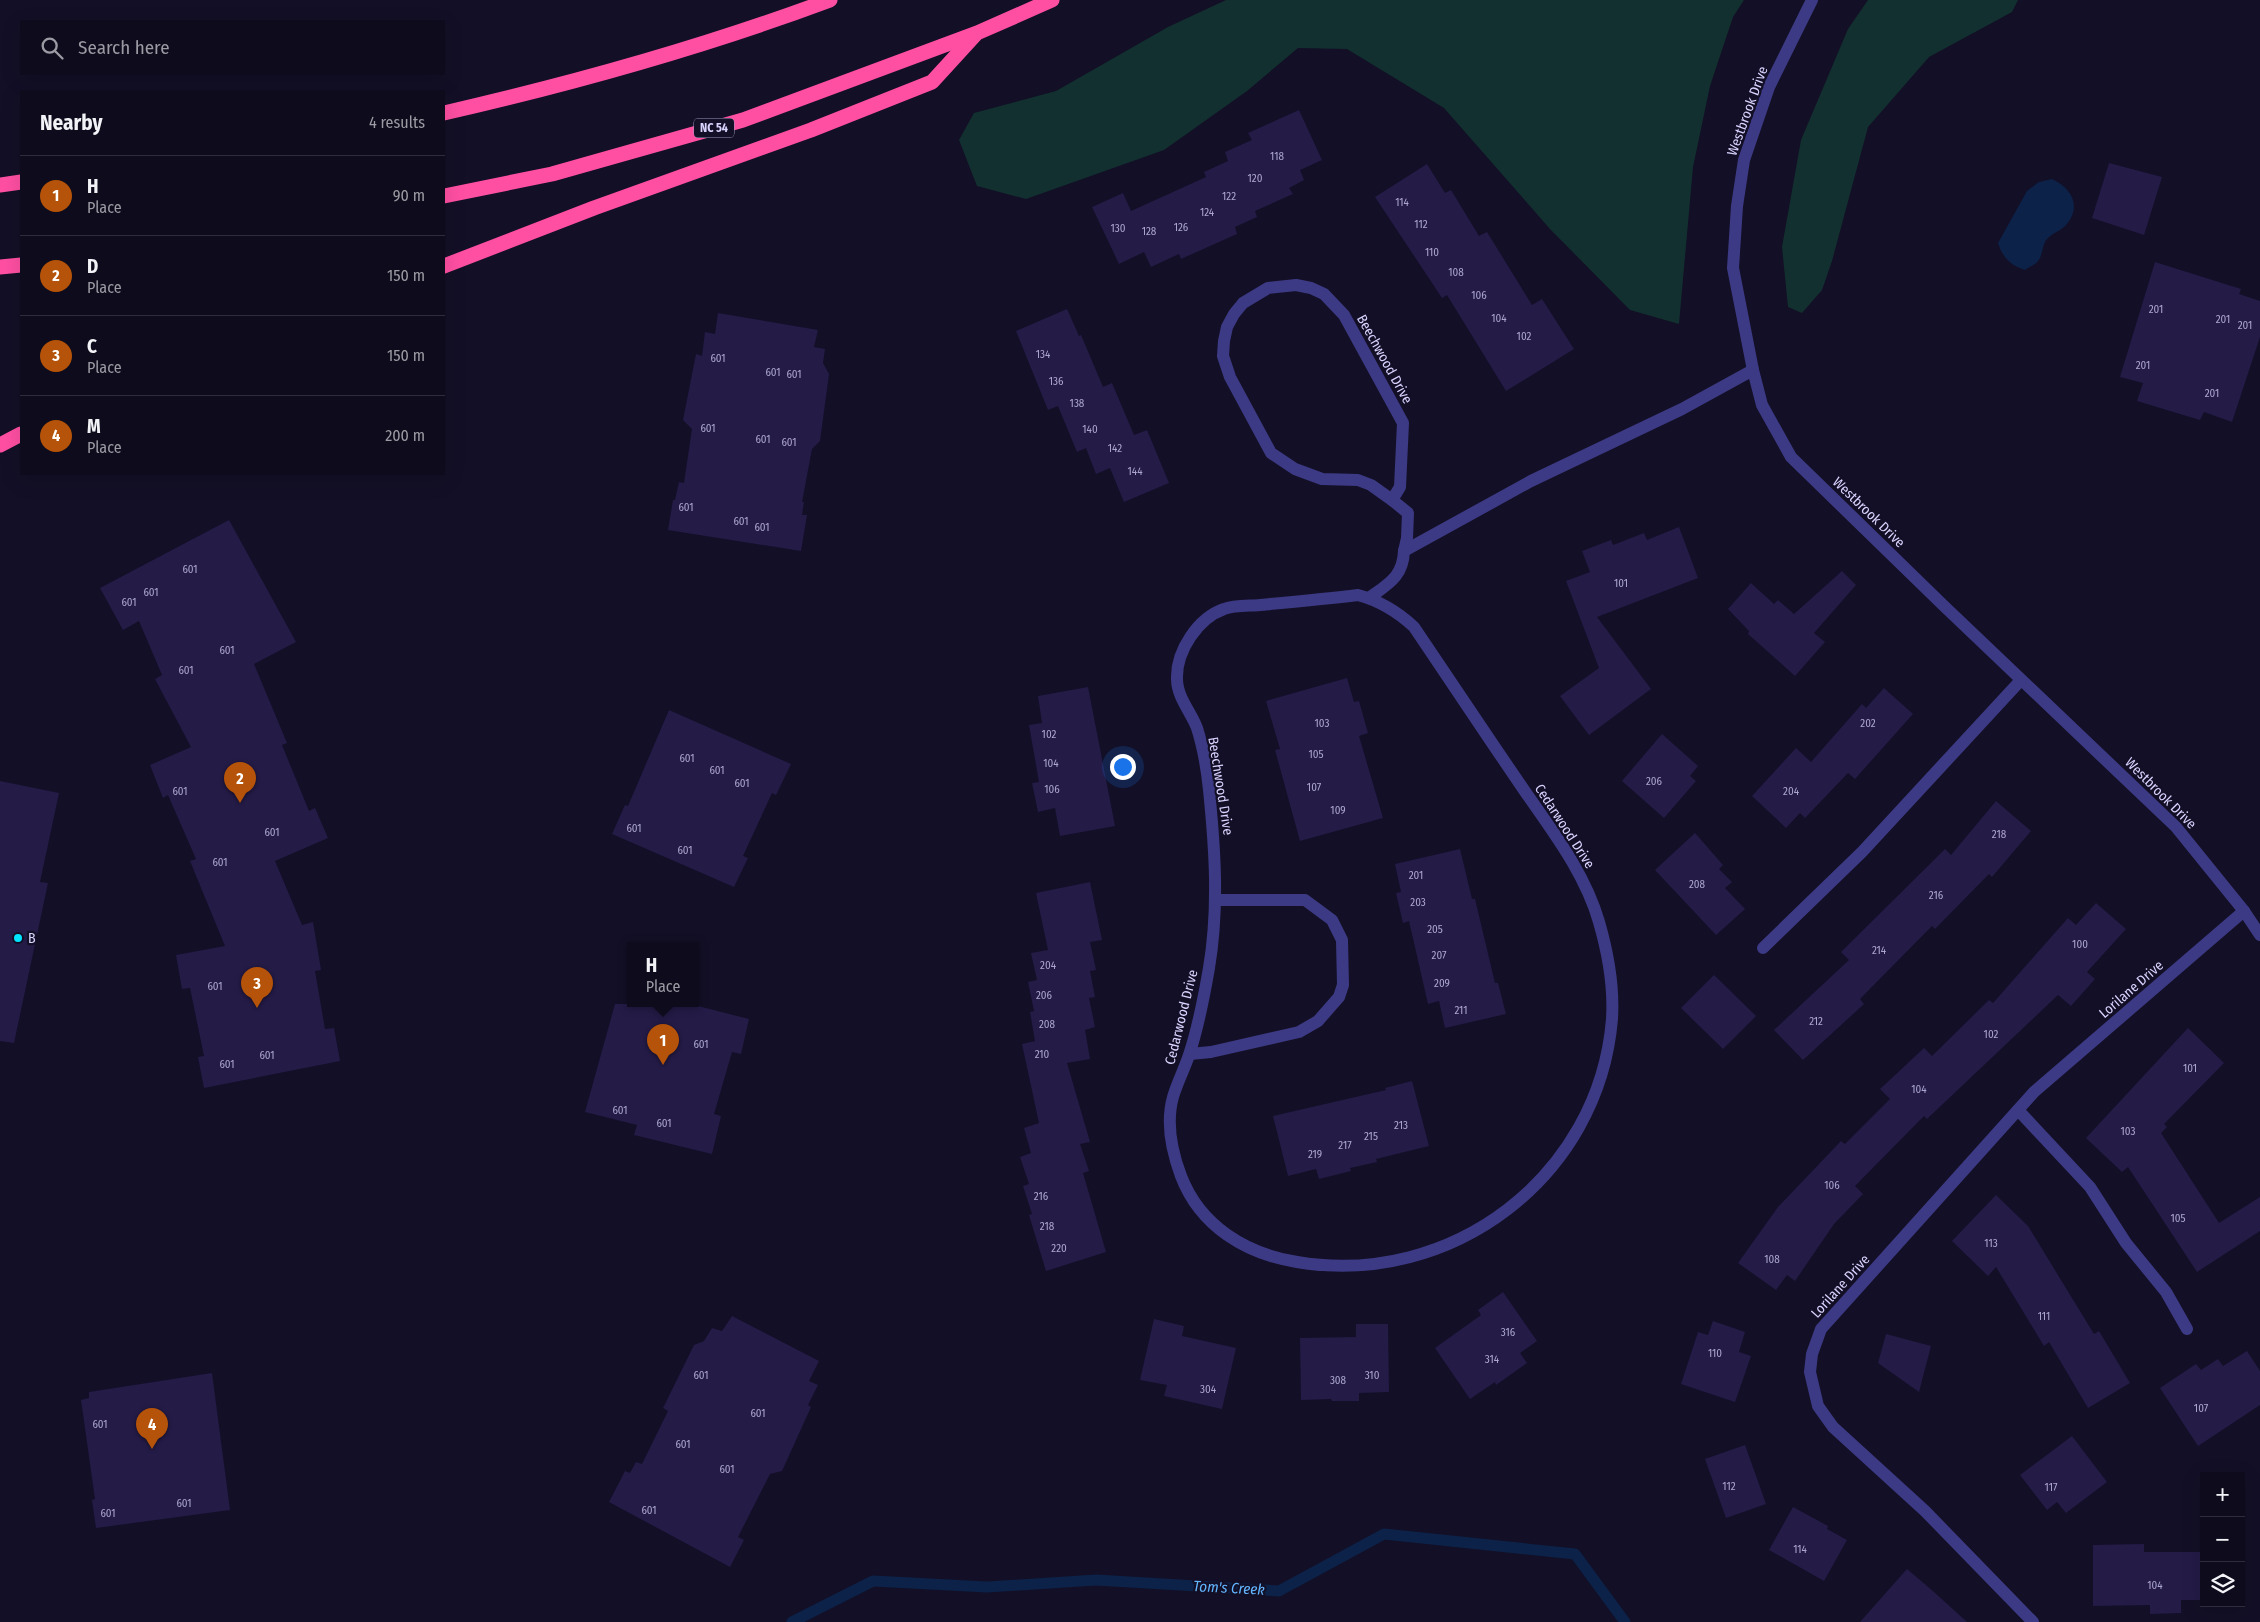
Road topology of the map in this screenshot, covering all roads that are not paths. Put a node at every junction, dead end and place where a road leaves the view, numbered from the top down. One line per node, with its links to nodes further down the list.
1 (830, 0): 5 (highway)
2 (1052, 0): 4 (highway, NC 54)
3 (1812, 0): 12 (street, Westbrook Drive)
4 (977, 32): 8 (highway, NC 54); 10 (highway)
5 (445, 113)
6 (20, 182): 7 (highway)
7 (0, 185)
8 (445, 196)
9 (20, 265): 11 (highway)
10 (445, 266)
11 (0, 267)
12 (1752, 370): 16 (street); 18 (street, Westbrook Drive)
13 (20, 435): 14 (highway)
14 (0, 445)
15 (1392, 500): 15 (street, Beechwood Drive); 16 (street, Beechwood Drive)
16 (1404, 551): 17 (street, Beechwood Drive)
17 (1369, 598): 19 (street, Beechwood Drive); 23 (street, Cedarwood Drive)
18 (2022, 680): 20 (street, Westbrook Drive); 22 (street)
19 (1216, 900): 23 (street, Cedarwood Drive); 23 (street)
20 (2244, 911): 21 (street, Westbrook Drive); 24 (street, Lorilane Drive)
21 (2260, 935)
22 (1763, 948)
23 (1190, 1054)
24 (2018, 1110): 25 (street); 26 (street, Lorilane Drive)
25 (2187, 1329)
26 (2033, 1622)

